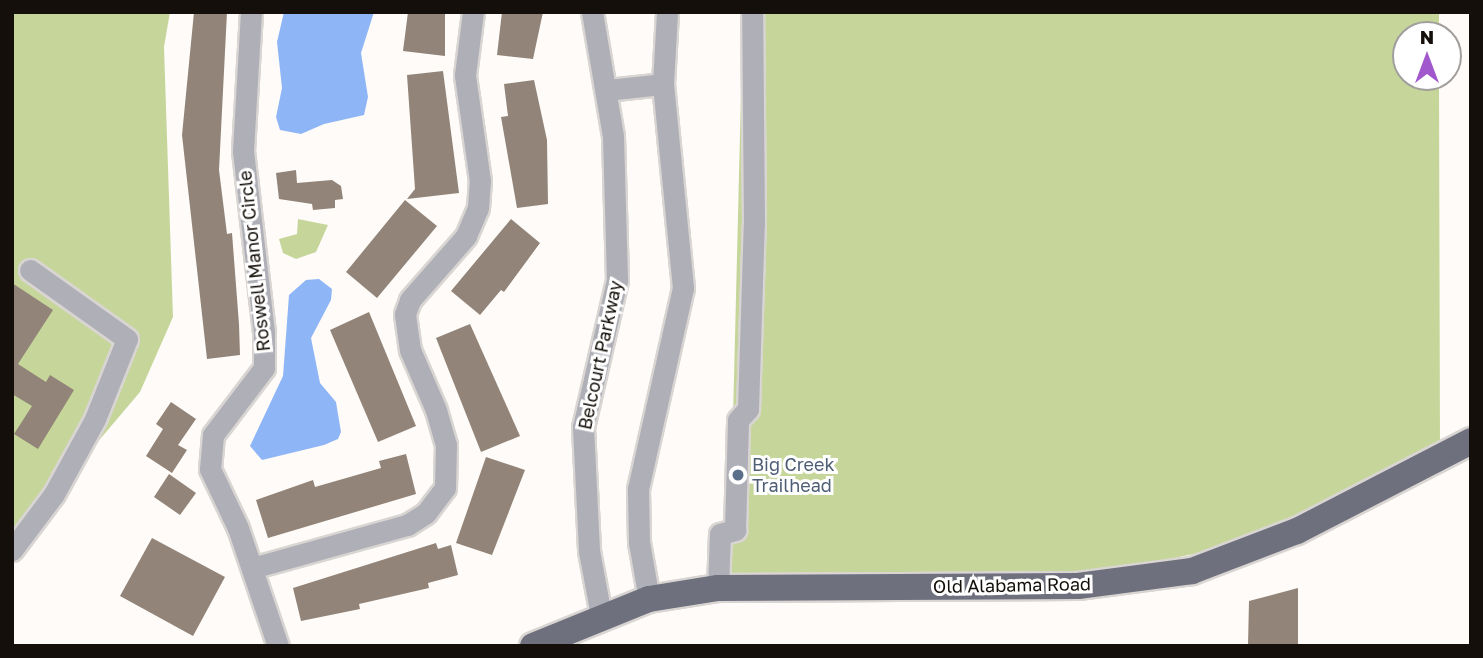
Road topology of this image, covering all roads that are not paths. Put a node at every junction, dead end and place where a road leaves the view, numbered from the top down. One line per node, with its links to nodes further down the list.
1 (251, 12): 11 (street, Roswell Manor Circle)
2 (473, 12): 11 (street)
3 (592, 12): 7 (street, Belcourt Parkway)
4 (667, 12): 6 (street)
5 (752, 12): 12 (street)
6 (663, 84): 7 (street); 13 (street)
7 (607, 90): 14 (street, Belcourt Parkway)
8 (30, 271): 10 (street)
9 (1471, 441): 12 (main road, Old Alabama Road)
10 (12, 550)
11 (251, 568): 15 (street, Roswell Manor Circle)
12 (718, 588): 13 (main road, Old Alabama Road)
13 (649, 599): 14 (main road, Old Alabama Road)
14 (601, 615): 16 (main road, Old Alabama Road)
15 (278, 646)
16 (533, 646)

